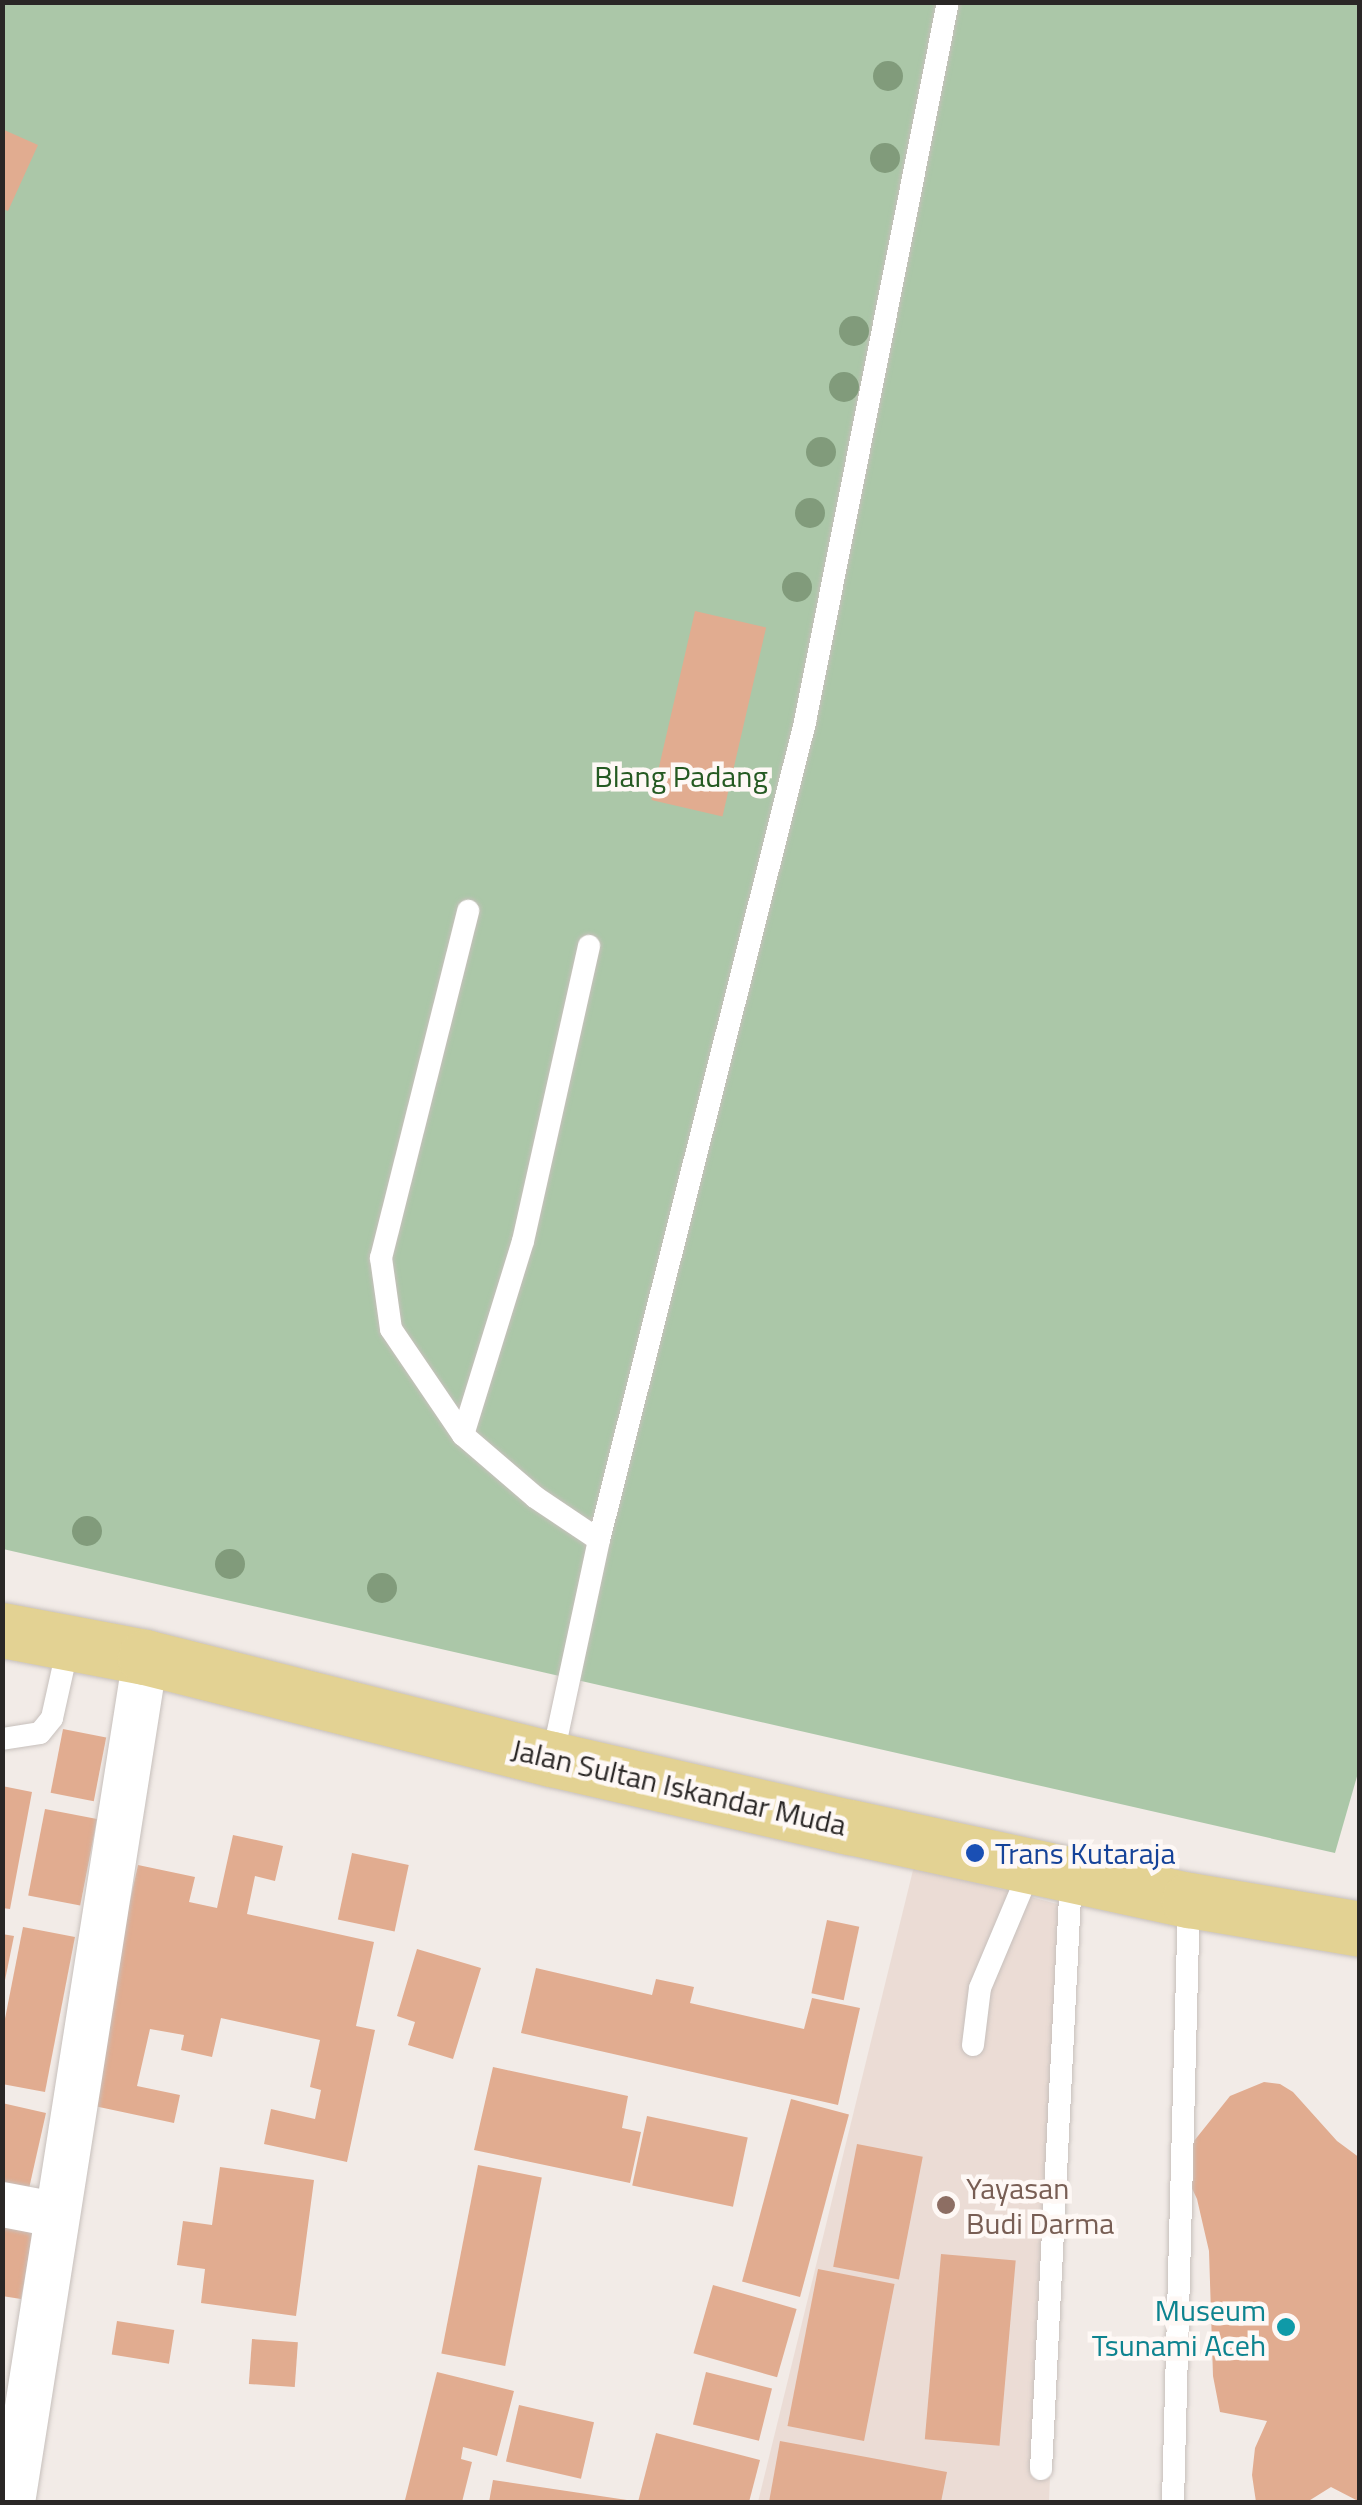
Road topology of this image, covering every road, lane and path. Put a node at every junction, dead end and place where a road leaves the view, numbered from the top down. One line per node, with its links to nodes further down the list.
1 (948, 2): 5 (lane)
2 (468, 911): 4 (lane)
3 (589, 946): 4 (lane)
4 (464, 1435): 5 (lane)
5 (599, 1540): 10 (lane)
6 (2, 1630): 7 (highway, Jalan Sultan Iskandar Muda)
7 (69, 1642): 8 (highway, Jalan Sultan Iskandar Muda); 9 (lane)
8 (145, 1657): 10 (highway, Jalan Sultan Iskandar Muda); 16 (street)
9 (2, 1739)
10 (552, 1759): 11 (highway, Jalan Sultan Iskandar Muda)
11 (1052, 1868): 12 (highway, Jalan Sultan Iskandar Muda); 14 (lane); 18 (lane)
12 (1189, 1900): 13 (highway, Jalan Sultan Iskandar Muda); 20 (lane)
13 (1357, 1919)
14 (973, 2045)
15 (2, 2204): 16 (street)
16 (56, 2214): 17 (street)
17 (22, 2323): 19 (street)
18 (1041, 2469)
19 (12, 2502)
20 (1173, 2502)

